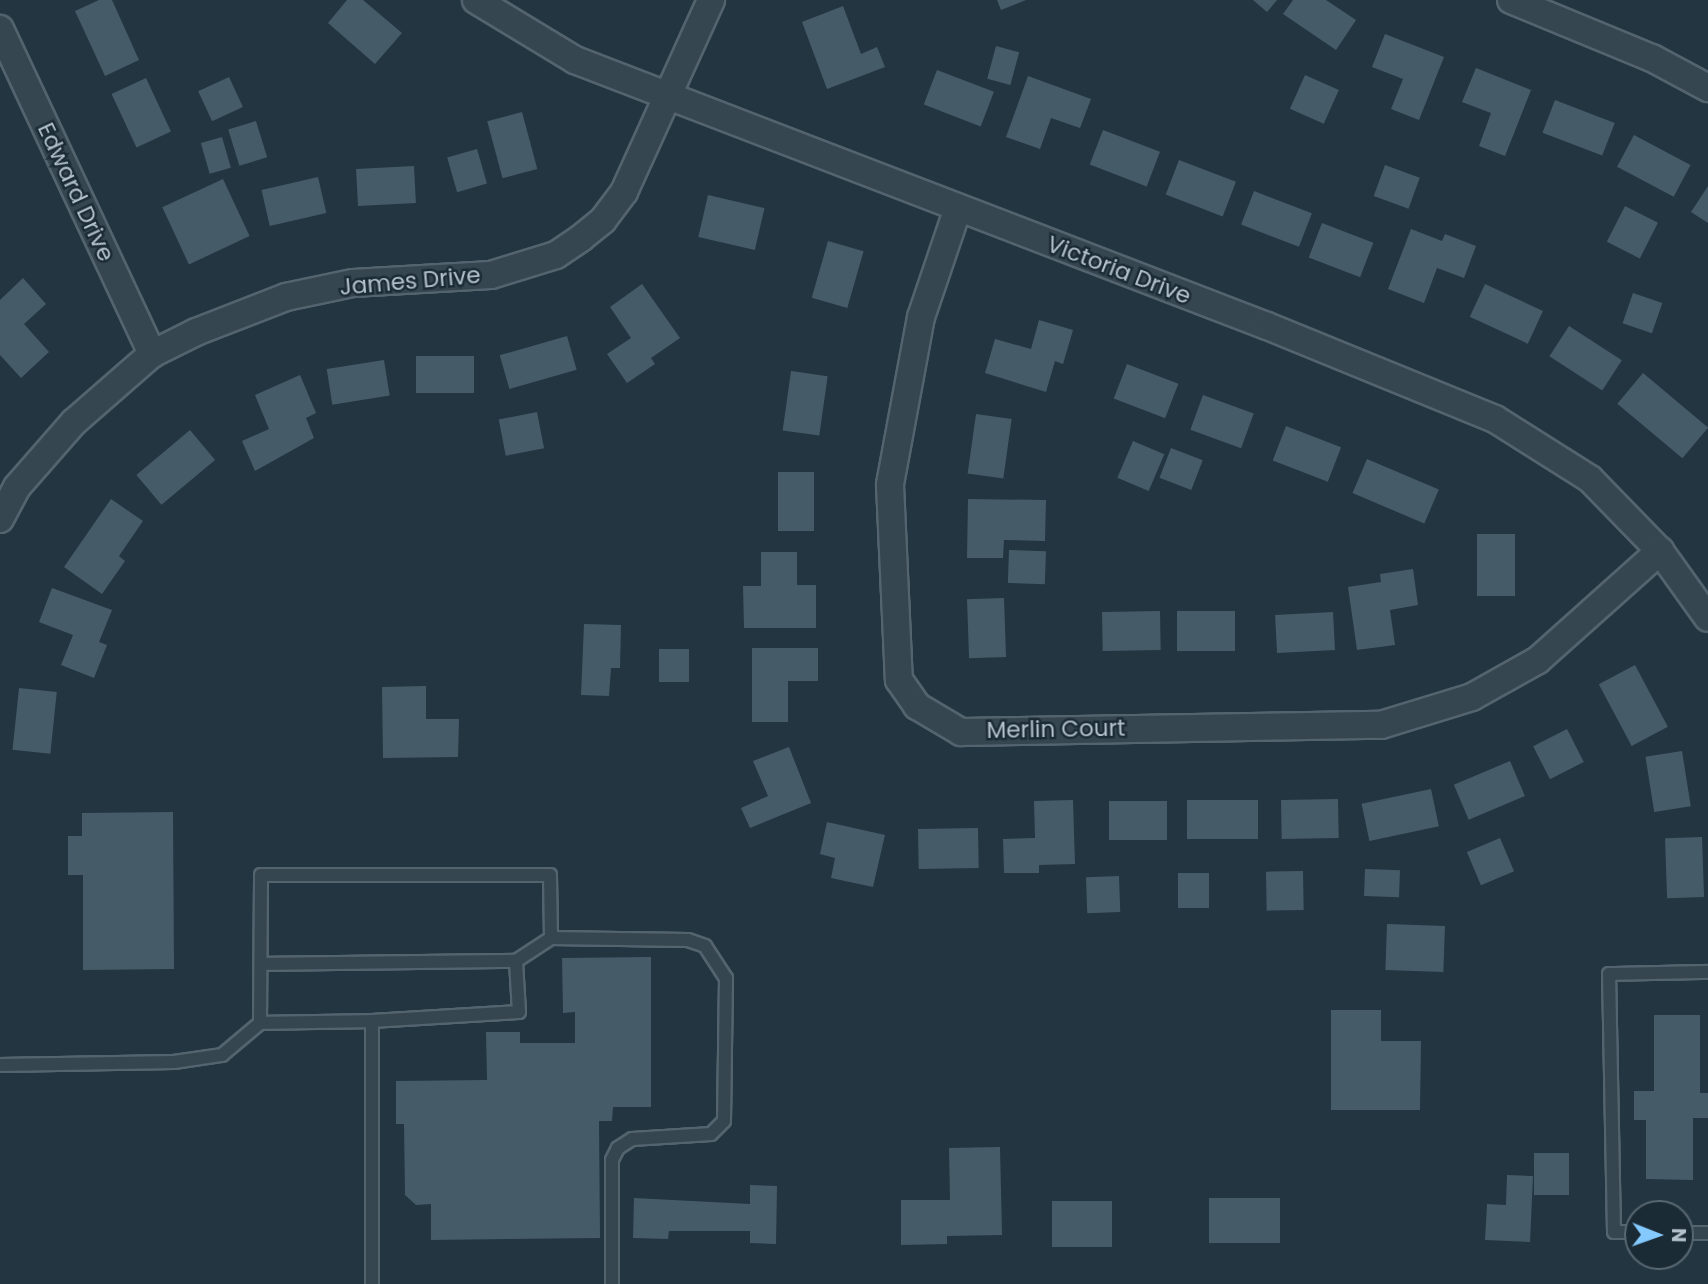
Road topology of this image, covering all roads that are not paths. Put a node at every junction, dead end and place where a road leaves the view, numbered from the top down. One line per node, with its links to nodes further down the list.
1 (476, 0): 6 (street, Victoria Drive)
2 (711, 0): 6 (street, James Drive)
3 (1511, 0): 5 (street)
4 (0, 29): 8 (street, Edward Drive)
5 (1708, 88)
6 (668, 97): 7 (street, Victoria Drive); 8 (street, James Drive)
7 (958, 208): 10 (street, Victoria Drive); 10 (street, Merlin Court)
8 (152, 354): 9 (street, James Drive)
9 (0, 519)
10 (1660, 551): 11 (street, Victoria Drive)
11 (1708, 618)
12 (551, 938): 13 (lane); 14 (lane); 21 (lane)
13 (516, 961): 14 (lane); 16 (lane)
14 (261, 964): 17 (lane)
15 (1708, 972): 19 (lane)
16 (372, 1021): 17 (lane); 20 (lane)
17 (260, 1023): 18 (lane)
18 (0, 1065)
19 (1624, 1232)
20 (372, 1284)
21 (612, 1284)

